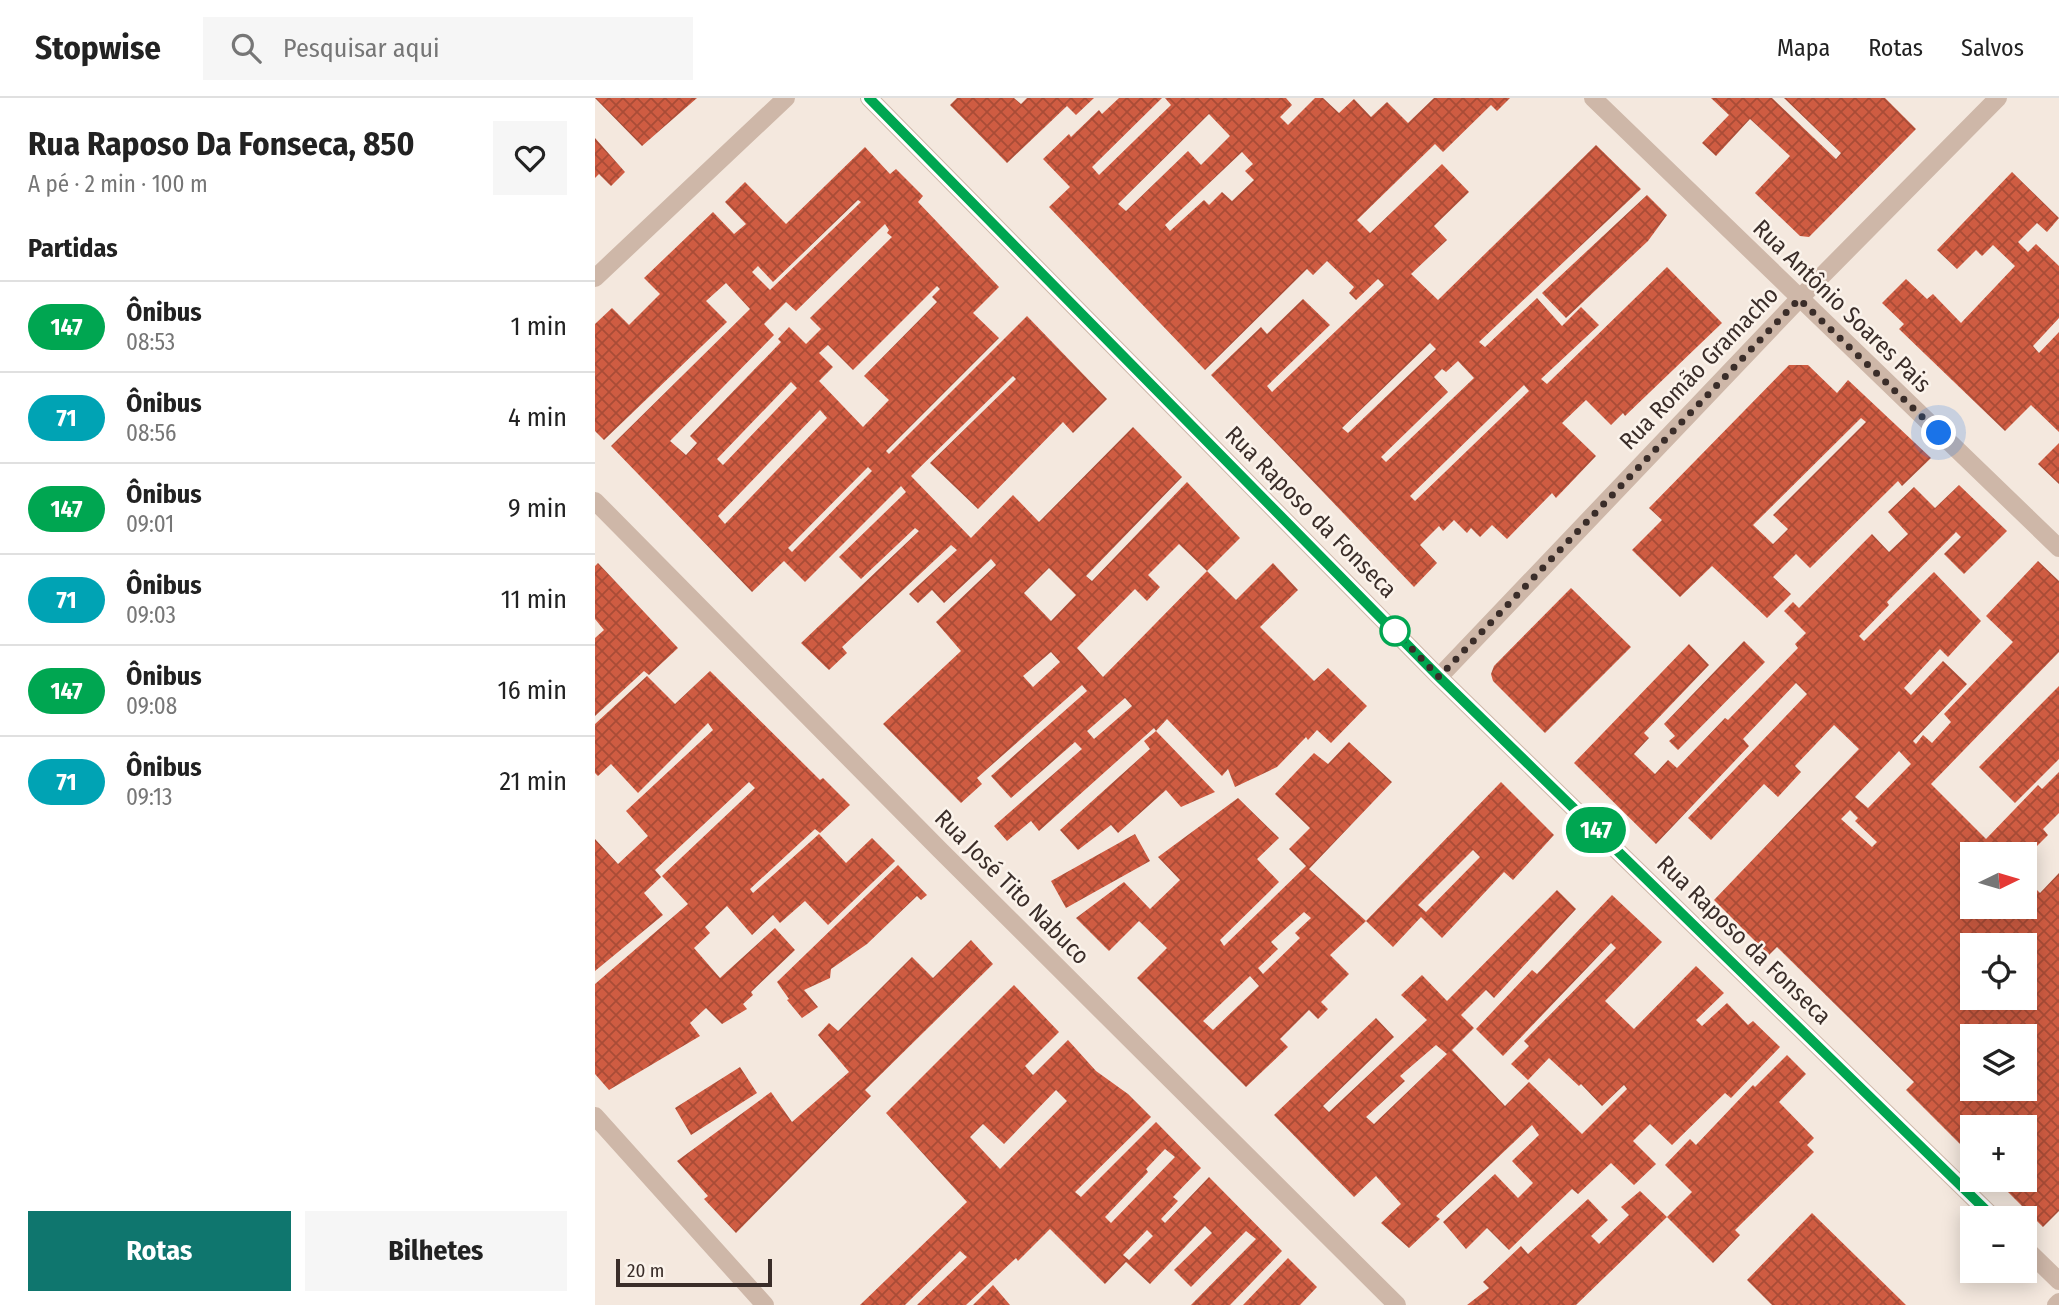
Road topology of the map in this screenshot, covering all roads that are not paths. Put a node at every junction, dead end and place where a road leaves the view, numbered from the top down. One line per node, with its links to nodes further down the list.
1 (786, 98): 5 (street)
2 (869, 98): 9 (street, Rua Raposo da Fonseca)
3 (1593, 98): 6 (street, Rua Antônio Soares Pais)
4 (1999, 98): 6 (street, Rua Romão Gramacho)
5 (595, 278)
6 (1799, 299): 8 (street, Rua Antônio Soares Pais); 9 (street, Rua Romão Gramacho)
7 (595, 501): 15 (street, Rua José Tito Nabuco)
8 (2059, 548)
9 (1439, 677): 11 (street, Rua Raposo da Fonseca)
10 (595, 1116): 14 (street)
11 (1982, 1206)
12 (2037, 1260): 13 (street)
13 (2059, 1281)
14 (765, 1305)
15 (1397, 1305)

